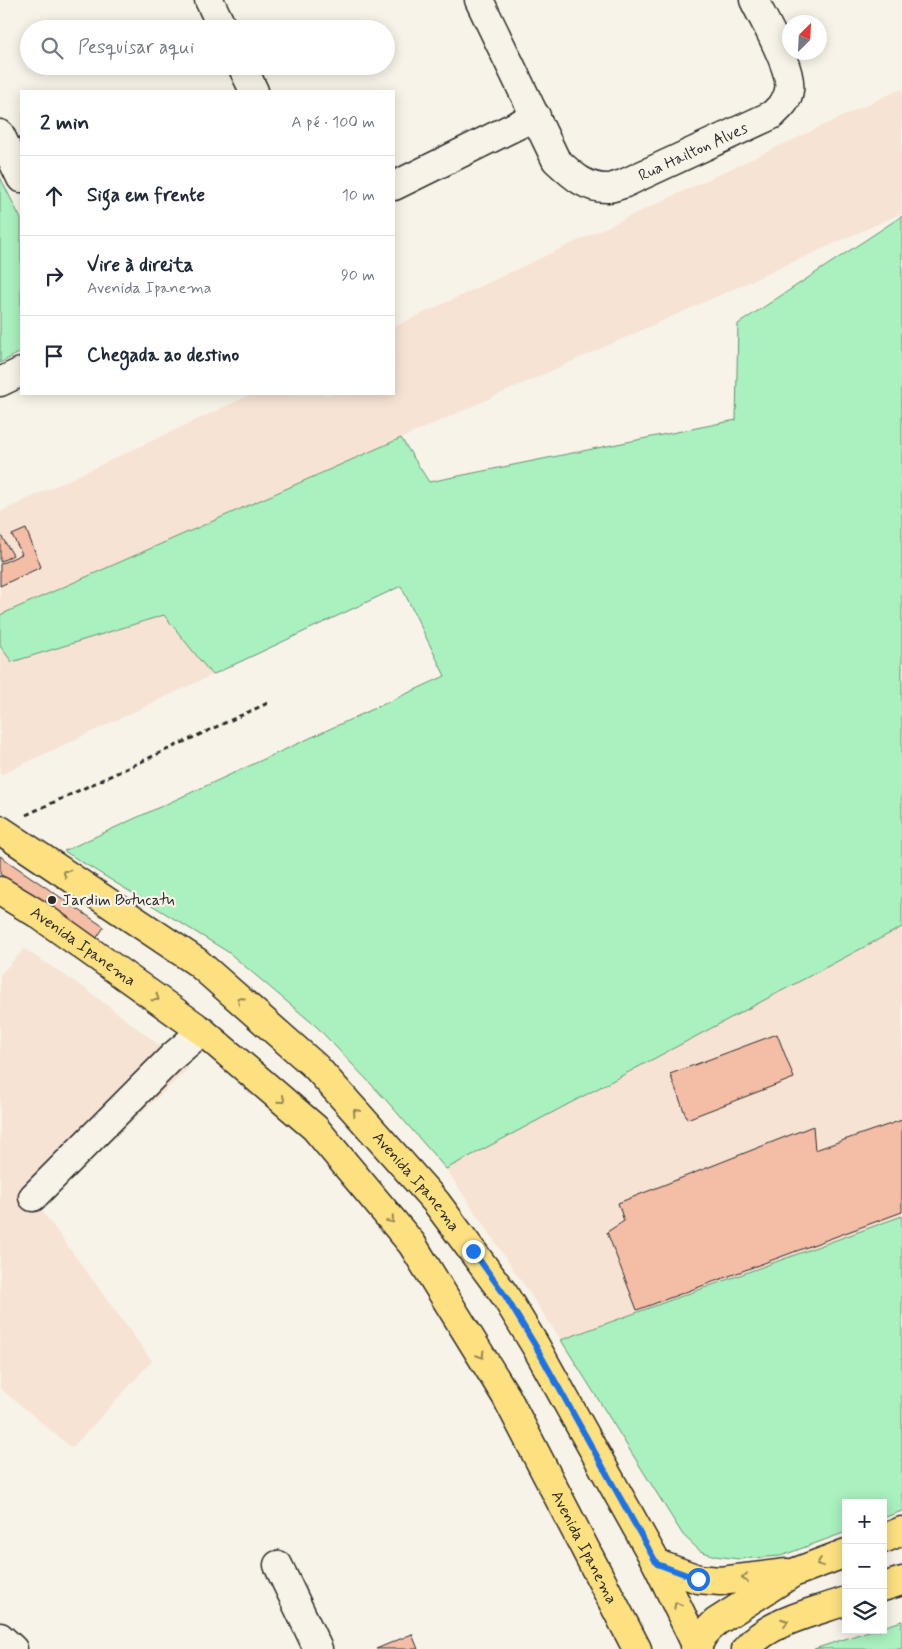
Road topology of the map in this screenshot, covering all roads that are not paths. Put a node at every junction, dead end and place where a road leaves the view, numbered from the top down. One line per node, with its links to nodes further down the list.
1 (209, 0): 4 (street)
2 (479, 0): 7 (street)
3 (754, 0): 7 (street, Rua Hailton Alves)
4 (219, 20)
5 (246, 75): 6 (street)
6 (254, 90)
7 (536, 116): 10 (street)
8 (0, 134): 9 (street)
9 (20, 176)
10 (395, 186)
11 (20, 372): 12 (street)
12 (0, 382)
13 (9, 824): 20 (main road, Avenida Ipanema, one-way to 13)
14 (0, 891): 15 (main road, Avenida Ipanema, one-way to 15)
15 (202, 1031): 16 (street); 30 (main road, Avenida Ipanema, one-way to 30)
16 (33, 1197)
17 (902, 1532): 18 (main road)
18 (887, 1538)
19 (842, 1555): 22 (main road, one-way to 22)
20 (657, 1564): 22 (main road, one-way to 20); 27 (main road, Avenida Ipanema, one-way to 20)
21 (278, 1565): 29 (street)
22 (794, 1573): 27 (main road)
23 (902, 1581): 24 (main road)
24 (887, 1587)
25 (842, 1602): 31 (main road, one-way to 25)
26 (0, 1637): 28 (street)
27 (696, 1648)
28 (12, 1649)
29 (318, 1649)
30 (637, 1649)
31 (746, 1649)

